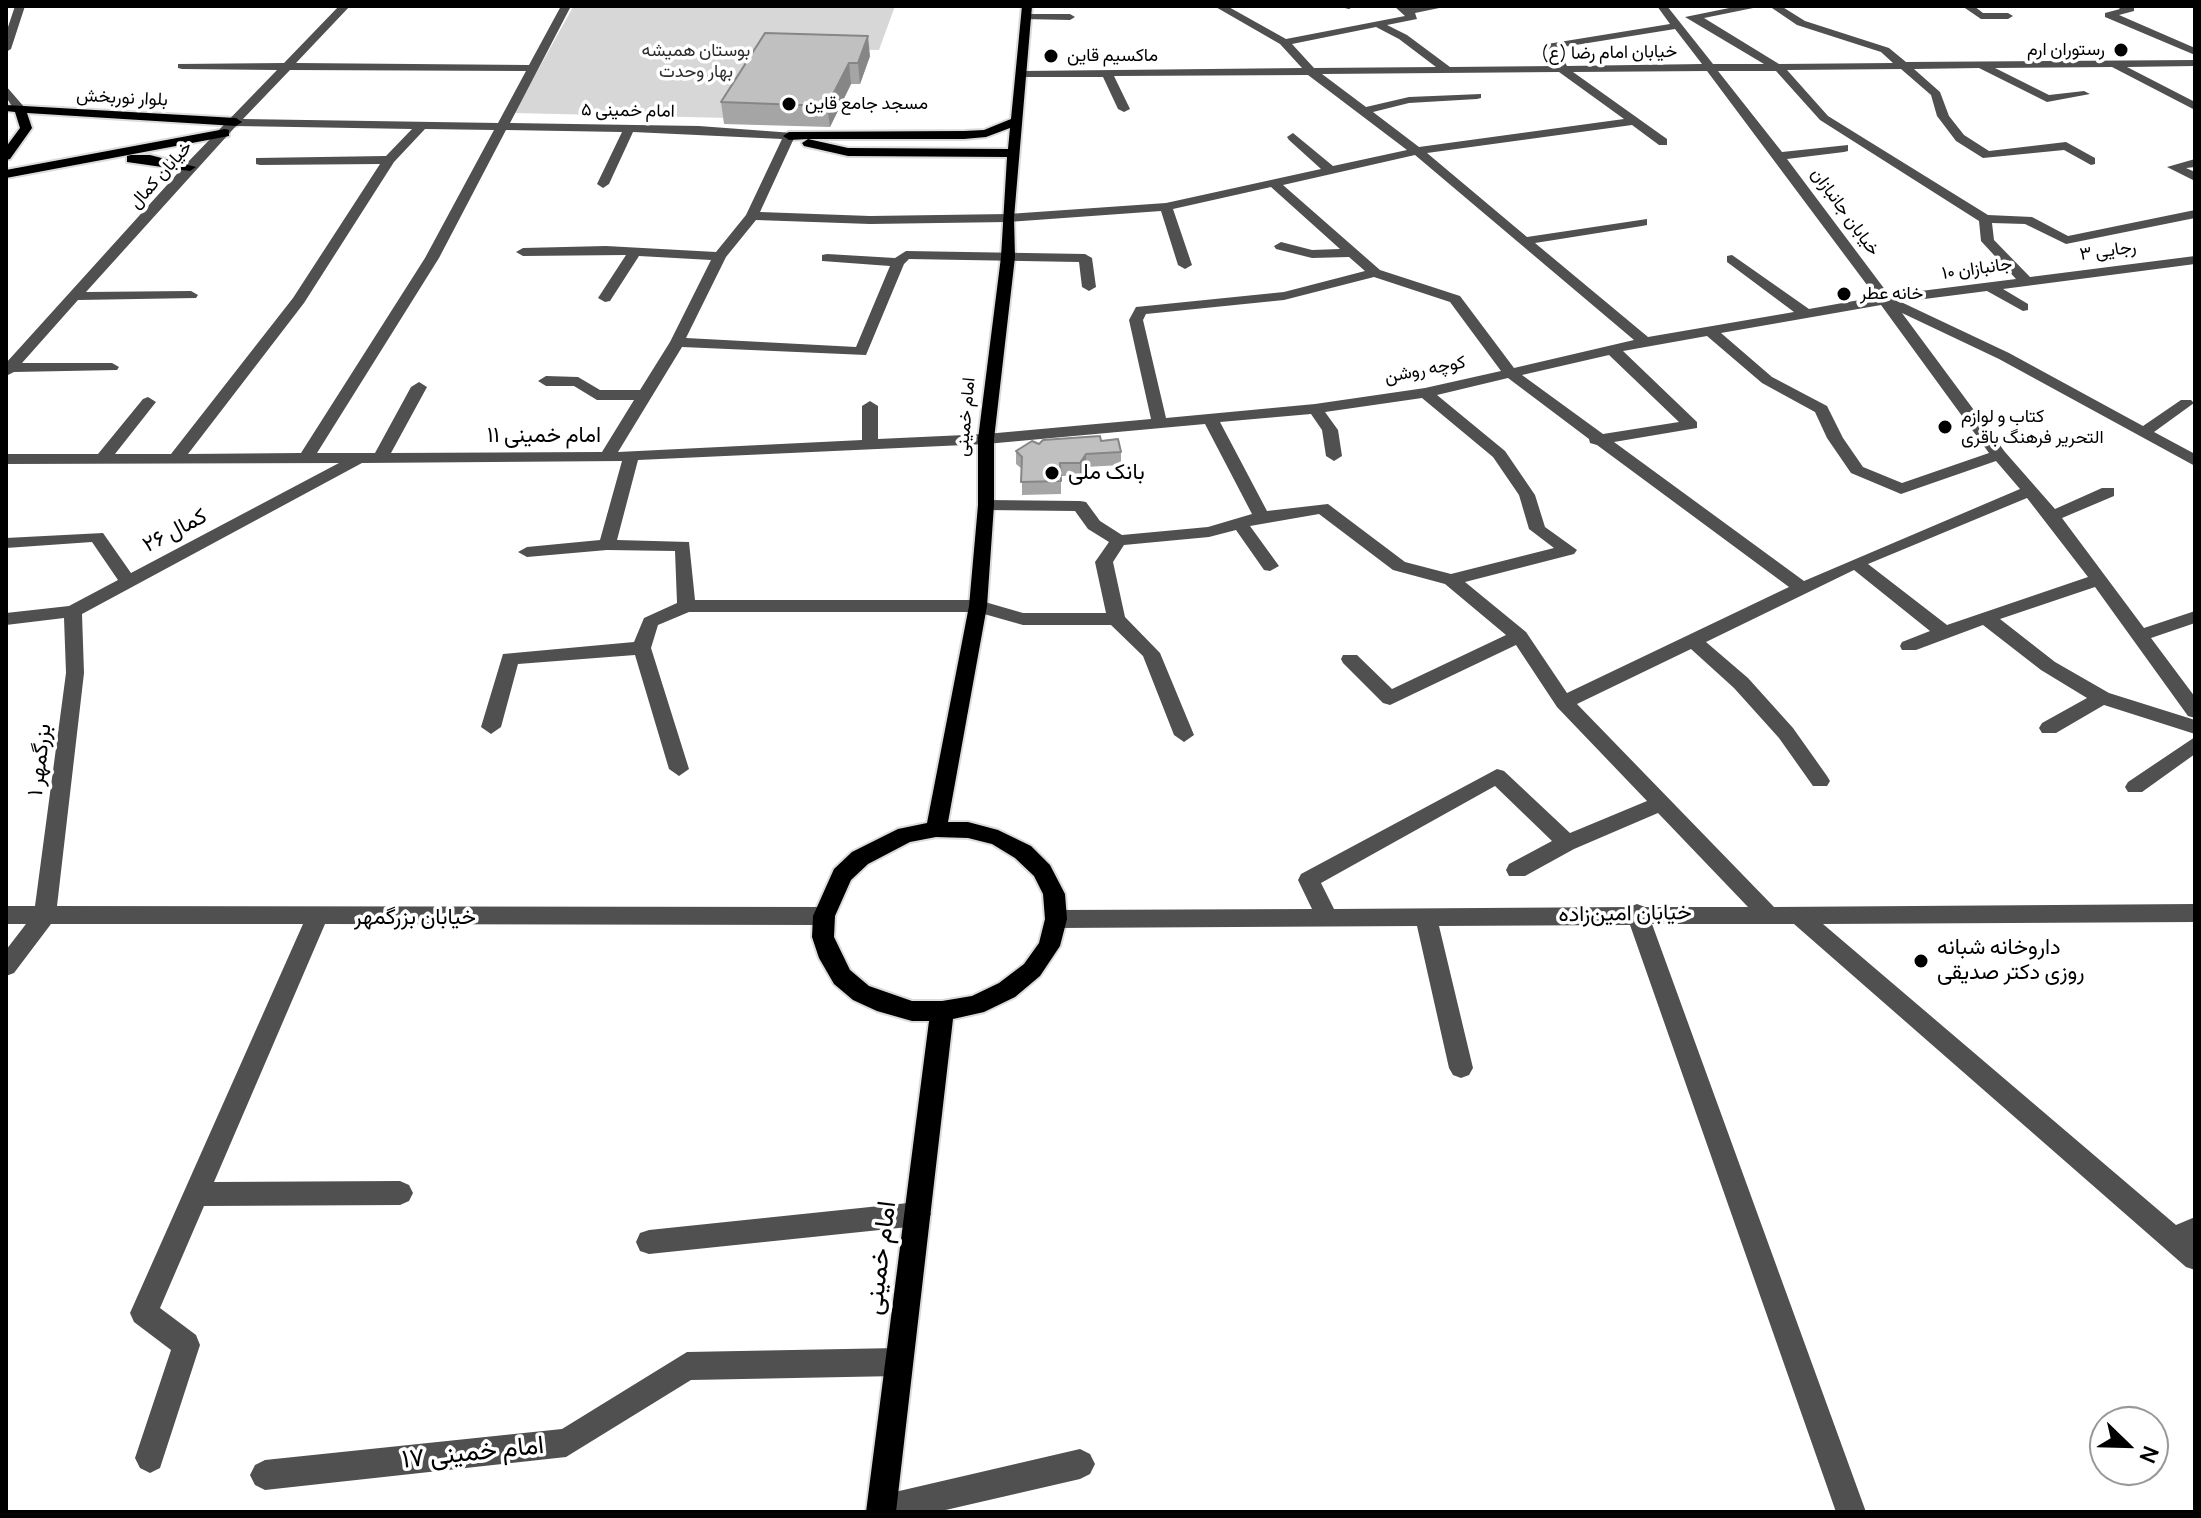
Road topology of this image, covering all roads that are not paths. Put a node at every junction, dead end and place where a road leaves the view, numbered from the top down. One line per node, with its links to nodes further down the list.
1 (20, 6): 19 (street)
2 (345, 6): 24 (street, خیابان کمال)
3 (566, 6): 30 (street)
4 (1219, 6): 21 (street)
5 (1342, 6): 6 (street)
6 (1349, 6)
7 (1444, 6): 13 (street)
8 (1662, 6): 18 (street, خیابان جانبازان)
9 (1758, 6): 15 (street)
10 (1774, 6): 29 (street)
11 (1967, 6): 16 (street)
12 (2122, 6): 23 (street)
13 (1404, 9): 20 (street)
14 (1027, 12): 17 (street); 37 (main road, امام خمینی)
15 (1694, 16): 18 (street); 32 (street)
16 (2008, 16)
17 (1070, 17)
18 (1672, 22): 31 (street, خیابان جانبازان); 33 (street)
19 (10, 23): 22 (street)
20 (1377, 24): 21 (street); 35 (street)
21 (1284, 42): 34 (street)
22 (6, 49)
23 (2195, 52)
24 (290, 64): 26 (street); 30 (street); 46 (street, خیابان کمال)
25 (2113, 64): 27 (street, خیابان امام رضا (ع)); 28 (street, خیابان امام رضا (ع)); 41 (street)
26 (182, 66)
27 (1981, 66): 29 (street, خیابان امام رضا (ع)); 39 (street)
28 (2195, 66)
29 (1905, 67): 32 (street, خیابان امام رضا (ع)); 63 (street)
30 (532, 68): 49 (street)
31 (1709, 69): 32 (street, خیابان امام رضا (ع)); 33 (street, خیابان امام رضا (ع)); 59 (street, خیابان جانبازان)
32 (1780, 69): 75 (street)
33 (1564, 71): 35 (street, خیابان امام رضا (ع)); 47 (street)
34 (1312, 72): 35 (street, خیابان امام رضا (ع)); 36 (street, خیابان امام رضا (ع)); 44 (street)
35 (1450, 72)
36 (1107, 73): 37 (street, خیابان امام رضا (ع)); 43 (street)
37 (1022, 74): 45 (main road, امام خمینی)
38 (6, 89): 42 (street)
39 (2084, 94)
40 (1477, 96): 44 (street)
41 (2195, 107)
42 (12, 108): 46 (main road, بلوار نوربخش); 58 (main road)
43 (1124, 109)
44 (1364, 111): 56 (street)
45 (1019, 120): 52 (main road); 57 (main road, امام خمینی)
46 (236, 122): 48 (street, امام خمینی ۵); 51 (street, خیابان کمال)
47 (1631, 122): 54 (street); 56 (street)
48 (421, 126): 49 (street, امام خمینی ۵); 61 (street)
49 (498, 127): 50 (street, امام خمینی ۵); 124 (street)
50 (629, 129): 52 (street, امام خمینی ۵); 69 (street)
51 (225, 133): 60 (main road, بلوار نوربخش); 65 (street, خیابان کمال)
52 (789, 136): 57 (main road, امام خمینی ۵); 73 (street)
53 (1293, 137): 66 (street)
54 (1663, 142)
55 (1844, 148): 59 (street)
56 (1417, 151): 66 (street); 77 (street)
57 (1016, 153): 74 (main road, امام خمینی)
58 (6, 156)
59 (1779, 156): 96 (street, خیابان جانبازان)
60 (79, 160): 65 (main road); 67 (main road, بلوار نوربخش)
61 (389, 160): 62 (street); 127 (street)
62 (260, 161)
63 (2091, 161)
64 (2195, 163): 68 (street)
65 (190, 167): 94 (street, خیابان کمال)
66 (1331, 171): 70 (street)
67 (6, 174)
68 (2195, 177)
69 (603, 184)
70 (1275, 184): 71 (street); 81 (street)
71 (1166, 207): 74 (street); 88 (street)
72 (2195, 214): 75 (street)
73 (752, 216): 74 (street); 82 (street)
74 (1008, 218): 83 (main road, امام خمینی)
75 (1985, 219): 90 (street)
76 (1642, 222): 77 (street)
77 (1525, 241): 101 (street)
78 (1281, 246): 81 (street)
79 (635, 251): 80 (street); 82 (street); 95 (street)
80 (523, 252)
81 (1352, 253): 89 (street)
82 (720, 256): 100 (street)
83 (1008, 257): 87 (street); 92 (street); 117 (main road, امام خمینی)
84 (827, 258): 87 (street)
85 (1732, 259): 98 (street)
86 (2195, 260): 90 (street, رجایی ۳)
87 (898, 262): 100 (street)
88 (1185, 265)
89 (1375, 273): 105 (street); 115 (street)
90 (2026, 281): 91 (street, جانبازان ۱۰)
91 (1989, 286): 96 (street, جانبازان ۱۰); 97 (street)
92 (1089, 287)
93 (191, 295): 94 (street)
94 (77, 296): 104 (street, خیابان کمال)
95 (605, 298)
96 (1884, 300): 98 (street, جانبازان ۱۰); 116 (street); 120 (street, خیابان جانبازان)
97 (2023, 307)
98 (1808, 315): 99 (street, کوچه روشن)
99 (1710, 331): 101 (street, کوچه روشن); 120 (street)
100 (677, 342): 109 (street)
101 (1645, 342): 102 (street, کوچه روشن)
102 (1612, 349): 105 (street, کوچه روشن); 118 (street)
103 (112, 367): 104 (street)
104 (8, 370)
105 (1510, 373): 108 (street, کوچه روشن); 118 (street)
106 (546, 381): 109 (street)
107 (419, 387): 129 (street)
108 (1425, 393): 113 (street, کوچه روشن); 143 (street)
109 (645, 395): 123 (street)
110 (148, 402): 126 (street)
111 (2186, 403): 116 (street)
112 (870, 406): 119 (street)
113 (1315, 409): 114 (street, کوچه روشن); 122 (street)
114 (1210, 418): 115 (street, کوچه روشن); 135 (street)
115 (1159, 422): 117 (street, کوچه روشن)
116 (2143, 433): 130 (street)
117 (986, 439): 119 (street, امام خمینی ۱۱); 133 (main road, امام خمینی)
118 (1596, 440): 146 (street)
119 (870, 445): 121 (street, امام خمینی ۱۱)
120 (1999, 455): 131 (street, خیابان جانبازان)
121 (631, 456): 123 (street, امام خمینی ۱۱); 139 (street)
122 (1334, 456)
123 (607, 457): 129 (street, امام خمینی ۱۱)
124 (306, 458): 127 (street, امام خمینی ۱۱); 128 (street, امام خمینی ۱۱)
125 (6, 459): 126 (street, امام خمینی ۱۱)
126 (102, 459): 127 (street, امام خمینی ۱۱)
127 (175, 459)
128 (357, 459): 129 (street, امام خمینی ۱۱); 145 (street, کمال ۲۶)
129 (380, 459)
130 (2195, 461)
131 (2030, 491): 134 (street, خیابان جانبازان); 141 (street)
132 (2108, 492): 134 (street)
133 (986, 505): 137 (street); 148 (main road, امام خمینی)
134 (2052, 516): 144 (street, خیابان جانبازان)
135 (1262, 517): 136 (street); 143 (street)
136 (1240, 523): 137 (street); 142 (street)
137 (1119, 540): 154 (street)
138 (6, 543): 145 (street)
139 (607, 545): 140 (street); 147 (street)
140 (527, 552)
141 (1855, 563): 146 (street); 156 (street)
142 (1270, 566)
143 (1451, 580): 157 (street)
144 (2096, 580): 152 (street); 158 (street, خیابان جانبازان)
145 (128, 582): 149 (street, کمال ۲۶)
146 (1802, 588): 159 (street)
147 (686, 606): 148 (street); 161 (street)
148 (978, 606): 154 (street); 175 (main road, امام خمینی)
149 (73, 611): 150 (street, کمال ۲۶); 183 (street, بزرگمهر ۱)
150 (42, 614): 153 (street, کمال ۲۶); 155 (street)
151 (2195, 617): 158 (street)
152 (1986, 618): 156 (street); 163 (street)
153 (6, 619)
154 (1116, 619): 169 (street)
155 (6, 630)
156 (1944, 632): 160 (street)
157 (1519, 636): 162 (street); 164 (street)
158 (2139, 636): 165 (street, خیابان جانبازان)
159 (1693, 640): 164 (street); 172 (street)
160 (1909, 646)
161 (642, 648): 166 (street); 171 (street)
162 (1350, 659)
163 (2102, 698): 167 (street); 168 (street)
164 (1564, 702): 174 (street)
165 (2195, 711)
166 (491, 727)
167 (2195, 727)
168 (2049, 728)
169 (1184, 735)
170 (2195, 744): 173 (street)
171 (679, 769)
172 (1820, 781)
173 (2135, 787)
174 (1661, 803): 176 (street); 179 (street)
175 (936, 829): 184 (main road); 187 (main road)
176 (1567, 843): 177 (street); 188 (street)
177 (1517, 870)
178 (1637, 913): 179 (street, خیابان امین‌زاده); 186 (street, خیابان امین‌زاده); 203 (street)
179 (1767, 913): 180 (street, خیابان امین‌زاده)
180 (1796, 913): 181 (street, خیابان امین‌زاده); 195 (street)
181 (2195, 913)
182 (6, 915): 183 (street, خیابان بزرگمهر)
183 (45, 915): 185 (street, خیابان بزرگمهر); 189 (street)
184 (824, 916): 185 (street, خیابان بزرگمهر); 190 (main road)
185 (317, 918): 193 (street)
186 (1426, 918): 188 (street, خیابان امین‌زاده); 191 (street)
187 (1056, 919): 188 (street, خیابان امین‌زاده); 190 (main road)
188 (1328, 920)
189 (6, 967)
190 (942, 1011): 194 (main road, امام خمینی)
191 (1461, 1068)
192 (400, 1193): 193 (street)
193 (195, 1194): 199 (street)
194 (918, 1214): 196 (street); 198 (main road, امام خمینی)
195 (2184, 1235): 197 (street)
196 (649, 1242)
197 (2195, 1258)
198 (898, 1362): 201 (street, امام خمینی ۱۷); 202 (main road, امام خمینی)
199 (150, 1458)
200 (1080, 1464): 202 (street)
201 (265, 1475)
202 (882, 1511)
203 (1851, 1512)

